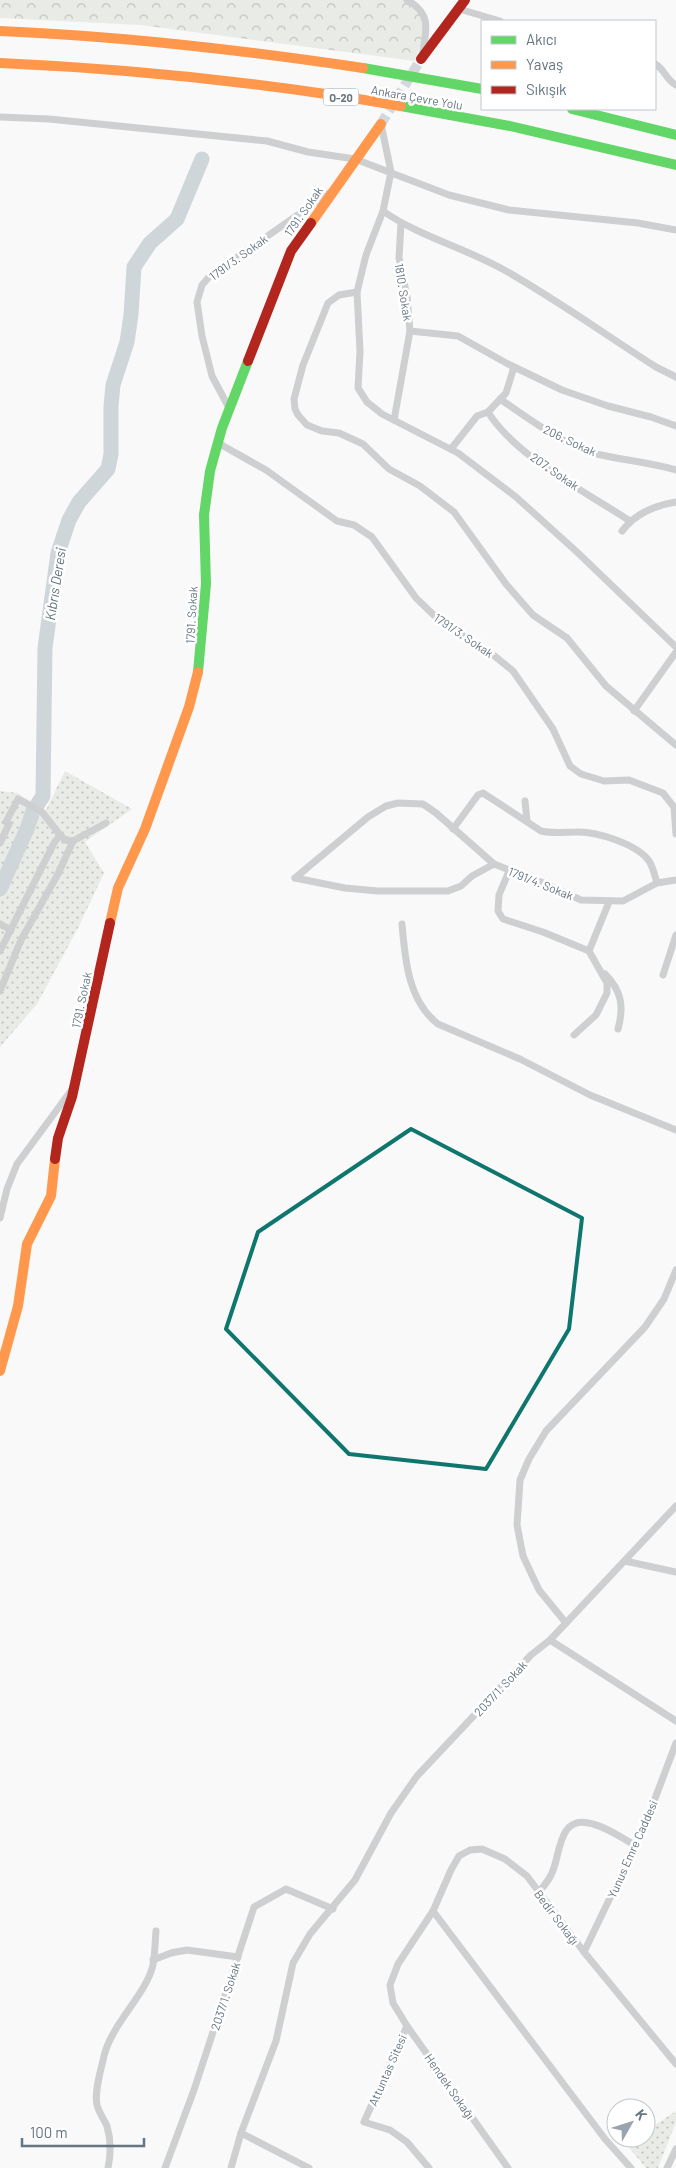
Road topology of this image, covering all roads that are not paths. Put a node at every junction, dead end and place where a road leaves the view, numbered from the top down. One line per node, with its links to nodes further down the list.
1 (407, 0): 6 (street)
2 (466, 0): 3 (main road)
3 (459, 9): 4 (street); 6 (main road)
4 (497, 20)
5 (0, 31): 10 (main road, Ankara Çevre Yolu)
6 (421, 59)
7 (0, 63): 16 (main road, Ankara Çevre Yolu / O-20)
8 (656, 64): 9 (street)
9 (676, 85)
10 (481, 89)
11 (576, 110): 14 (main road)
12 (0, 117): 15 (street)
13 (381, 124): 15 (main road, 1791. Sokak); 17 (street)
14 (676, 135)
15 (356, 159): 17 (street); 18 (main road, 1791. Sokak)
16 (676, 165)
17 (391, 172): 19 (street); 21 (street)
18 (333, 190): 27 (main road, 1791. Sokak); 27 (street, 1791/3. Sokak)
19 (383, 211): 20 (street); 22 (street)
20 (400, 223): 23 (street, 1810. Sokak); 25 (street)
21 (676, 230)
22 (358, 292): 29 (street); 39 (street)
23 (410, 331): 24 (street); 29 (street, 1810. Sokak)
24 (514, 367): 26 (street); 30 (street)
25 (676, 377)
26 (500, 399): 28 (street); 33 (street, 206. Sokak)
27 (229, 408): 31 (main road, 1791. Sokak)
28 (488, 412): 32 (street); 35 (street, 207. Sokak)
29 (394, 420): 32 (street)
30 (676, 426)
31 (218, 443): 45 (street, 1791/3. Sokak); 65 (main road, 1791. Sokak)
32 (451, 449): 37 (street)
33 (676, 470)
34 (676, 502): 35 (street)
35 (630, 521): 36 (street)
36 (622, 531)
37 (676, 646)
38 (676, 652): 39 (street)
39 (634, 711): 40 (street)
40 (676, 744)
41 (525, 800): 42 (street)
42 (527, 821): 44 (street); 52 (street)
43 (106, 823): 47 (street)
44 (453, 829): 49 (street, 1791/4. Sokak); 49 (street, 1791/4. Sokak)
45 (676, 834)
46 (60, 835): 47 (street); 48 (street); 56 (street)
47 (73, 841): 62 (street)
48 (0, 843)
49 (494, 864): 50 (street, 1791/4. Sokak)
50 (509, 871): 53 (street, 1791/4. Sokak); 59 (street)
51 (676, 880): 52 (street, 1791/4. Sokak)
52 (657, 883): 53 (street, 1791/4. Sokak)
53 (609, 902): 59 (street)
54 (0, 924): 56 (street)
55 (402, 924): 66 (street)
56 (11, 930): 58 (street)
57 (676, 935): 61 (street)
58 (0, 951)
59 (589, 951): 60 (street)
60 (603, 972): 63 (street); 64 (street)
61 (662, 975)
62 (0, 991)
63 (618, 1029)
64 (574, 1035)
65 (73, 1088): 67 (street); 69 (main road, 1791. Sokak)
66 (676, 1130)
67 (0, 1218)
68 (676, 1270): 73 (street)
69 (0, 1371)
70 (676, 1506): 71 (street, 2037/1. Sokak)
71 (625, 1561): 72 (street); 73 (street, 2037/1. Sokak)
72 (676, 1572)
73 (566, 1623): 74 (street, 2037/1. Sokak)
74 (550, 1640): 75 (street); 79 (street, 2037/1. Sokak)
75 (676, 1721)
76 (676, 1744): 77 (street, Yunus Emre Caddesi)
77 (636, 1845): 78 (street); 82 (street, Yunus Emre Caddesi)
78 (539, 1892): 80 (street, Bedir Sokağı); 82 (street, Bedir Sokağı)
79 (332, 1909): 83 (street, 2037/1. Sokak); 88 (street, 2037/1. Sokak)
80 (433, 1911): 85 (street, Bedir Sokağı); 96 (street)
81 (156, 1931): 84 (street)
82 (584, 1952): 87 (street, Bedir Sokağı)
83 (238, 1957): 84 (street); 91 (street, 2037/1. Sokak)
84 (153, 1960): 90 (street)
85 (393, 2003): 86 (street, Hendek Sokağı)
86 (407, 2026): 94 (street, Attuntas Sitesi); 95 (street, Hendek Sokağı)
87 (676, 2064)
88 (241, 2133): 92 (street, 2037/1. Sokak); 93 (street)
89 (676, 2149): 97 (street)
90 (108, 2168)
91 (165, 2168)
92 (231, 2168)
93 (309, 2168)
94 (429, 2168)
95 (508, 2168)
96 (631, 2168)
97 (667, 2168)

